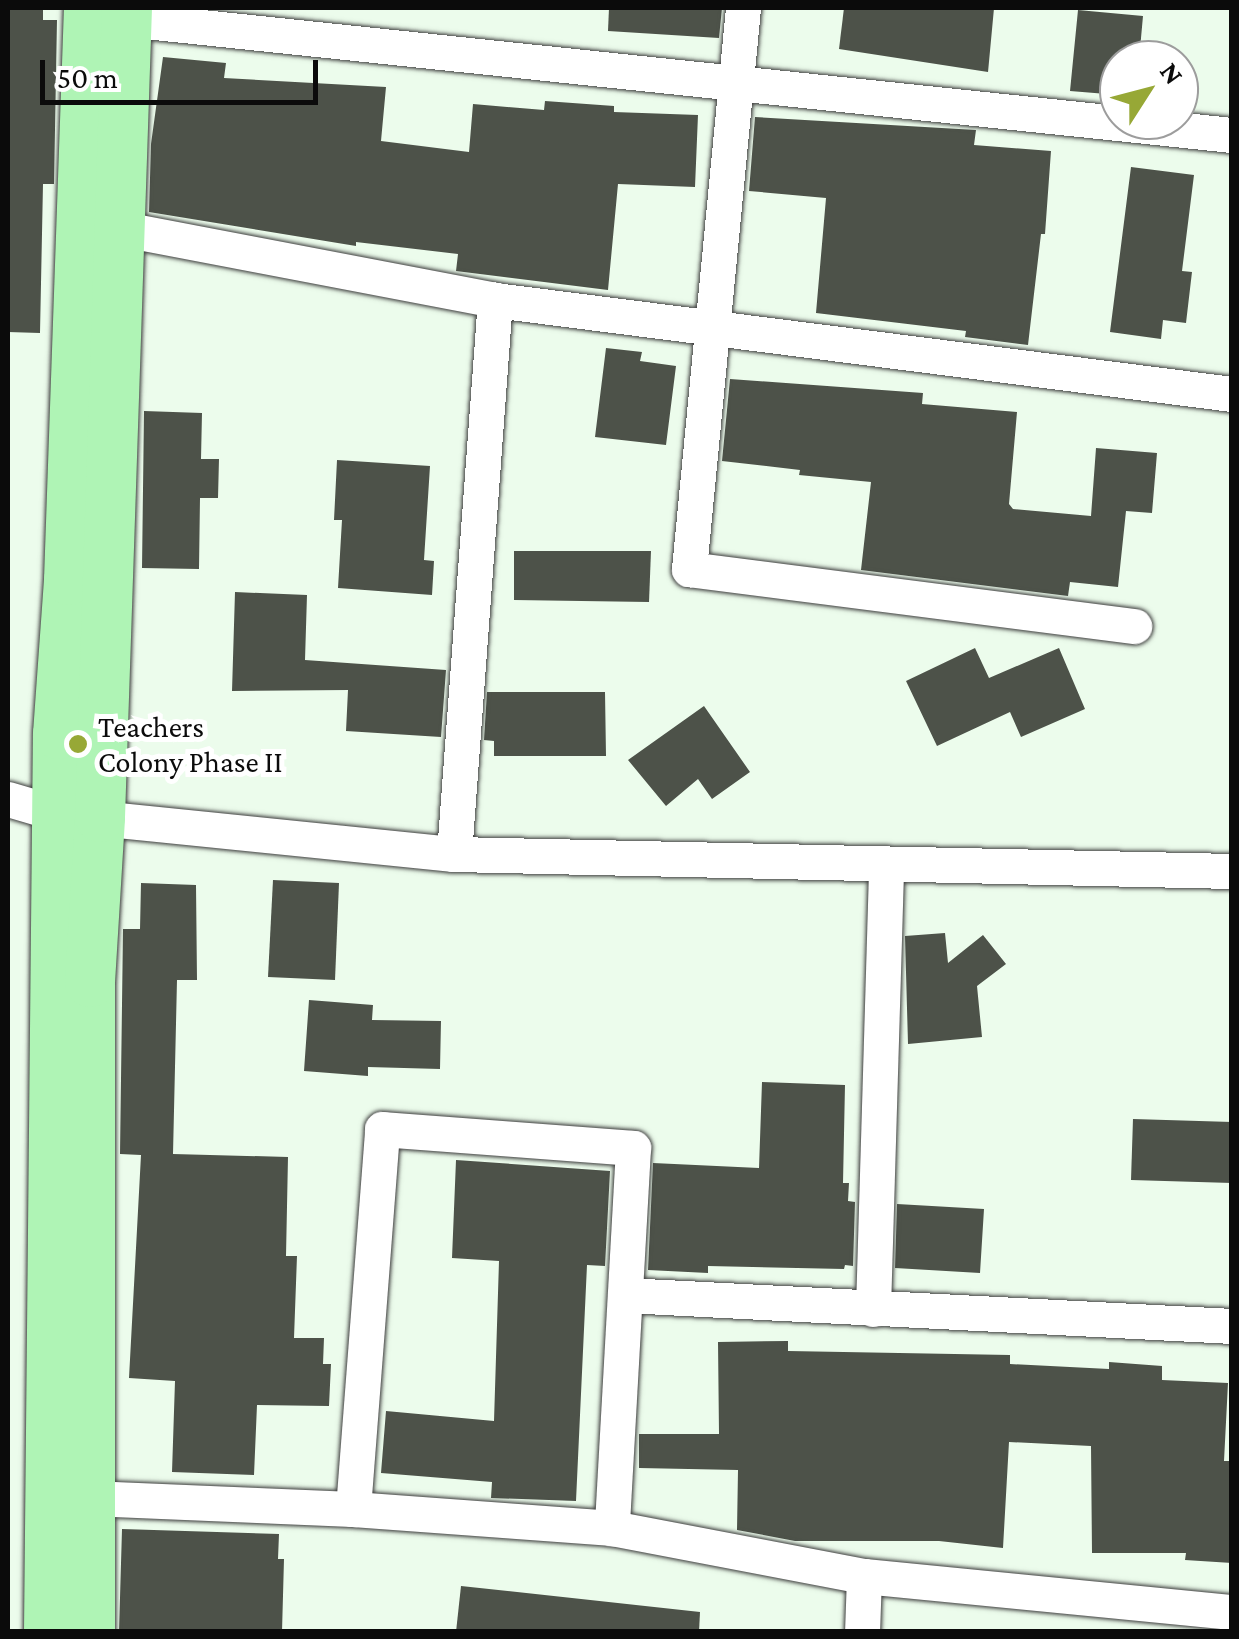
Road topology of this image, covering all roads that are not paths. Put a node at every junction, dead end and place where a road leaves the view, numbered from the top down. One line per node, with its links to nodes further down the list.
1 (743, 8): 3 (street)
2 (114, 11): 3 (street); 5 (street); 11 (street)
3 (739, 86): 4 (street); 7 (street)
4 (1232, 135)
5 (118, 228): 6 (street); 11 (street)
6 (495, 300): 7 (street); 12 (street)
7 (710, 328): 8 (street); 9 (street)
8 (1232, 394)
9 (1134, 626)
10 (8, 800): 11 (street)
11 (80, 815): 12 (street); 18 (street); 23 (street)
12 (454, 854): 13 (street)
13 (886, 866): 14 (street); 16 (street)
14 (1232, 871)
15 (625, 1295): 16 (street); 19 (street); 20 (street)
16 (873, 1308): 17 (street)
17 (1232, 1326)
18 (89, 1498): 19 (street); 24 (street)
19 (354, 1508): 20 (street)
20 (612, 1528): 21 (street)
21 (864, 1576): 22 (street); 25 (street)
22 (1232, 1612)
23 (48, 1632)
24 (90, 1632)
25 (862, 1632)

